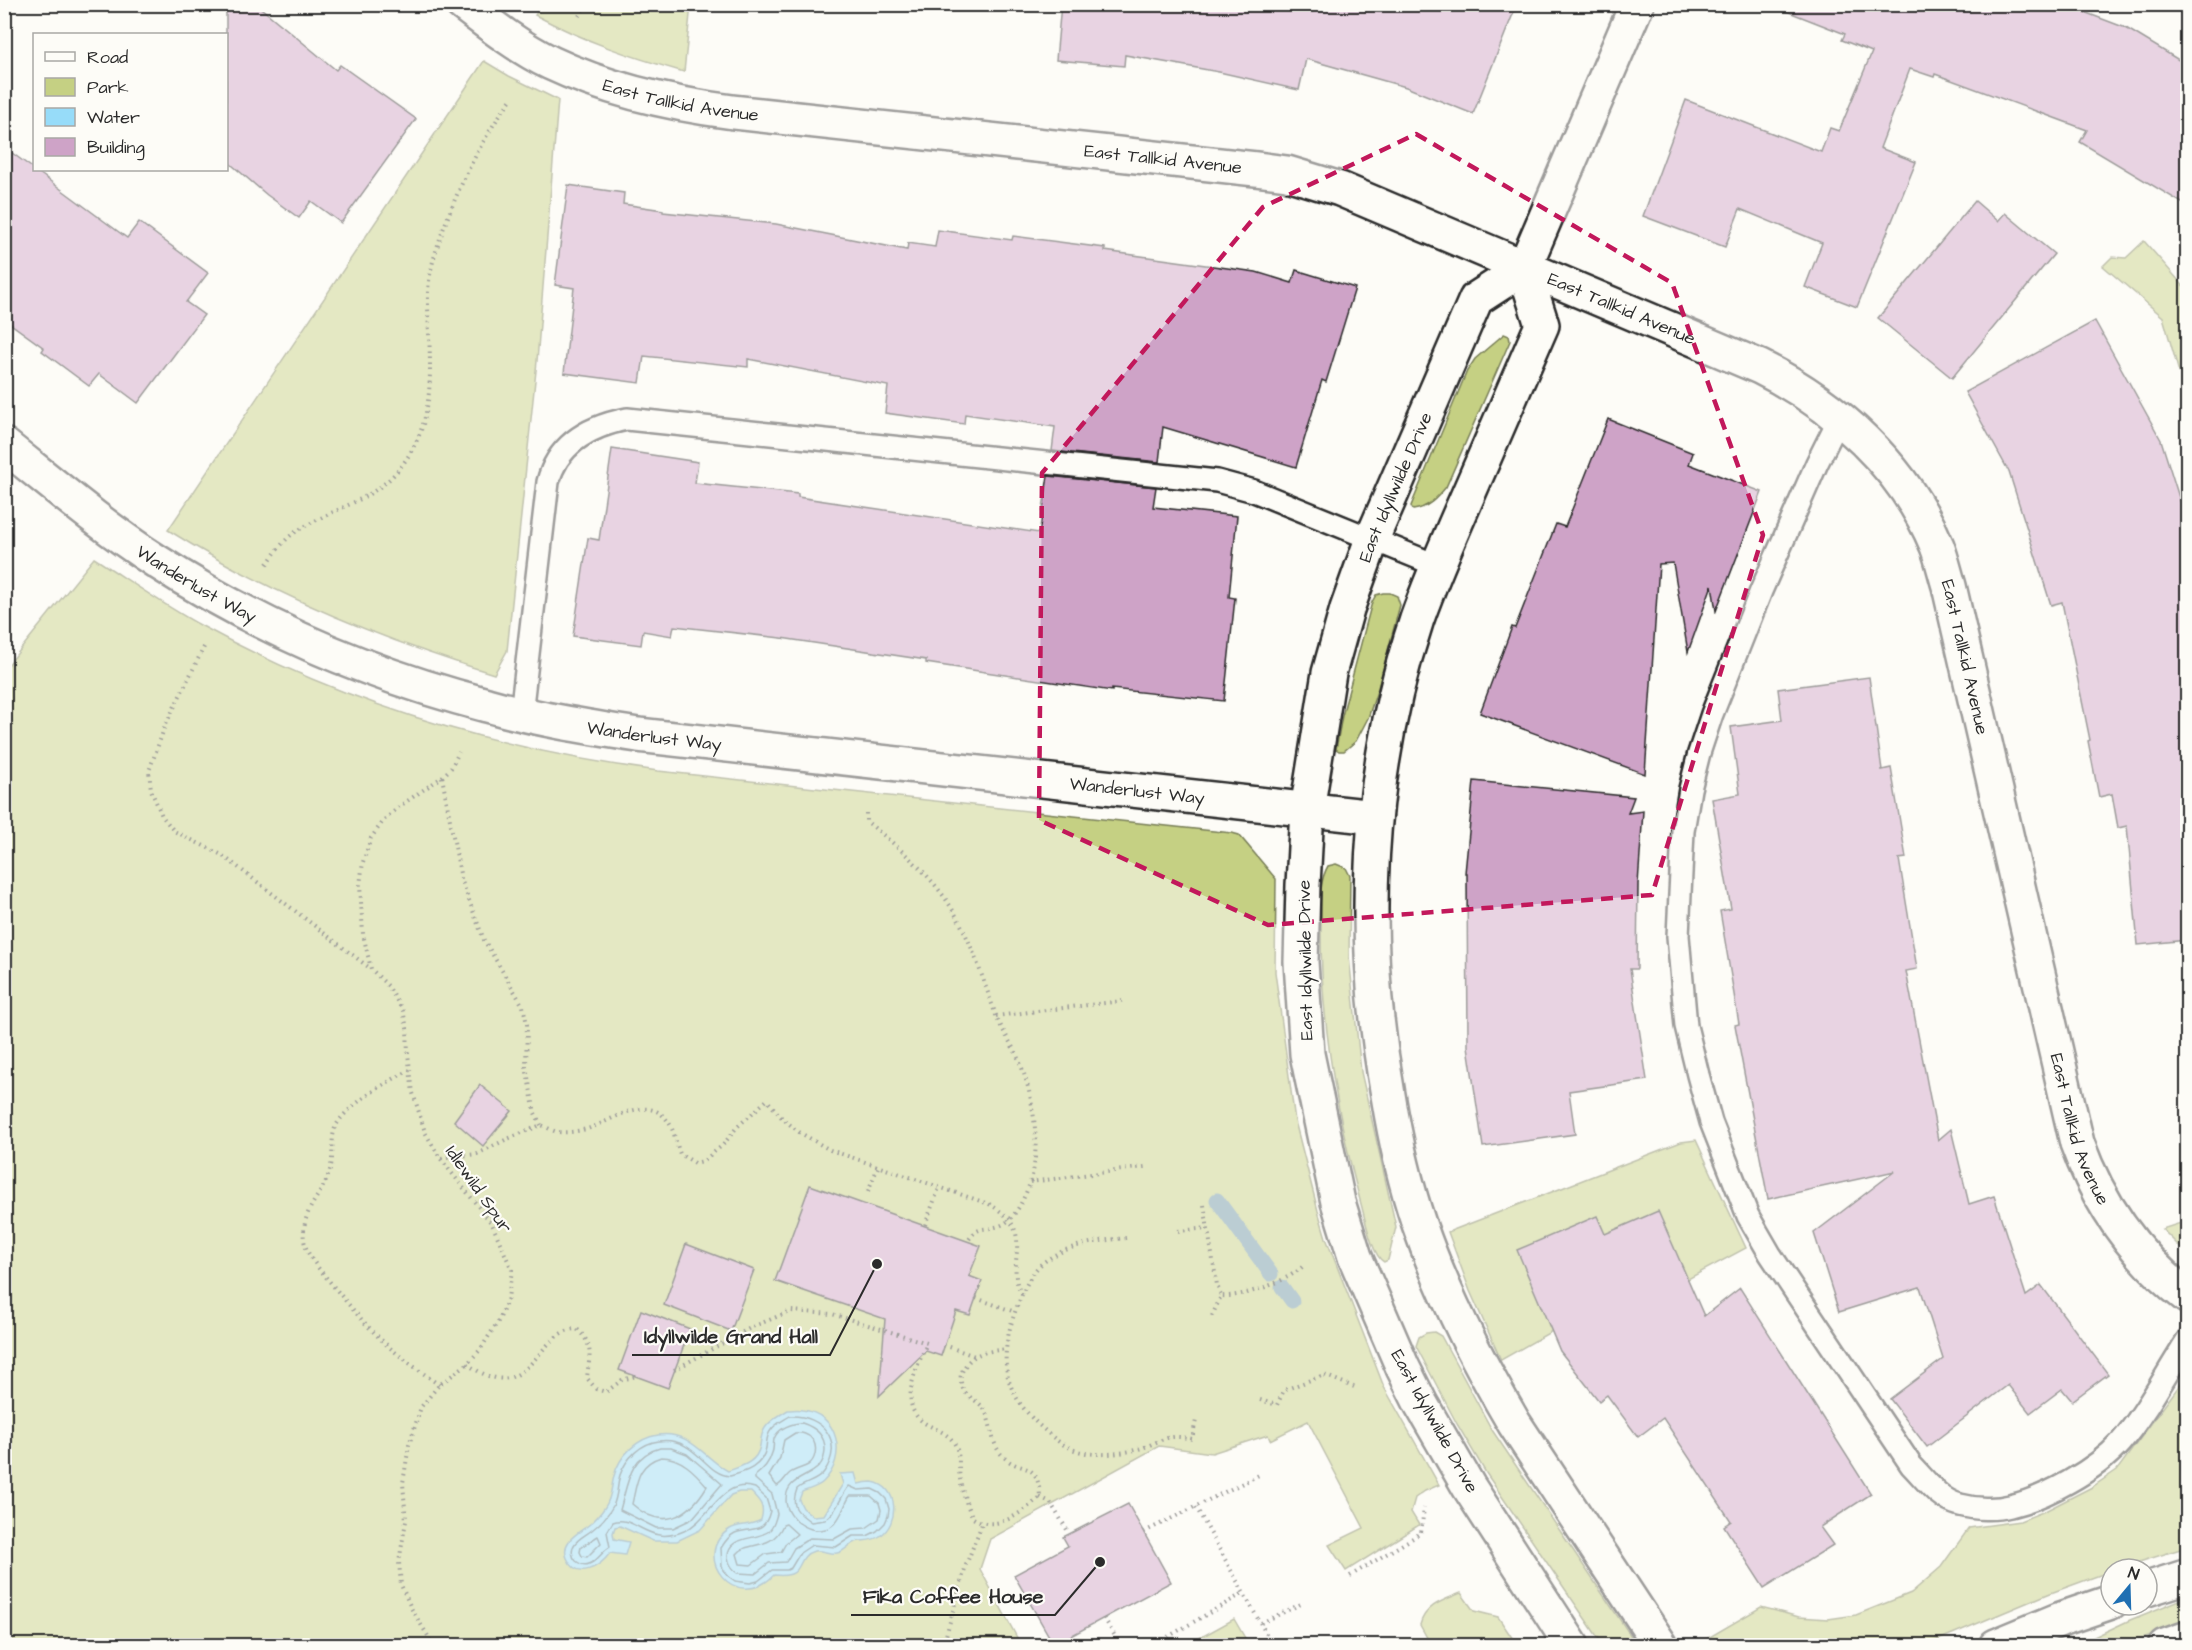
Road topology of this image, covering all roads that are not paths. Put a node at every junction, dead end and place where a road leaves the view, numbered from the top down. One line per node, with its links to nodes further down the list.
1 (463, 4): 3 (street, East Tallkid Avenue)
2 (1635, 5): 3 (street)
3 (1524, 268): 4 (street, East Tallkid Avenue); 6 (street, East Idyllwilde Drive); 7 (street)
4 (1840, 417): 11 (street, East Tallkid Avenue); 12 (lane)
5 (4, 445): 8 (street, Wanderlust Way)
6 (1372, 539): 7 (lane); 8 (lane); 9 (street, East Idyllwilde Drive)
7 (1438, 566): 10 (street)
8 (521, 714): 9 (street, Wanderlust Way)
9 (1307, 810): 10 (street, Wanderlust Way); 17 (street, East Idyllwilde Drive)
10 (1375, 817): 18 (street)
11 (2187, 1297)
12 (2187, 1340)
13 (2187, 1576): 14 (street)
14 (2159, 1585)
15 (2099, 1606): 19 (street)
16 (2187, 1638): 20 (street)
17 (1572, 1646)
18 (1661, 1646)
19 (1996, 1646)
20 (2165, 1646)

